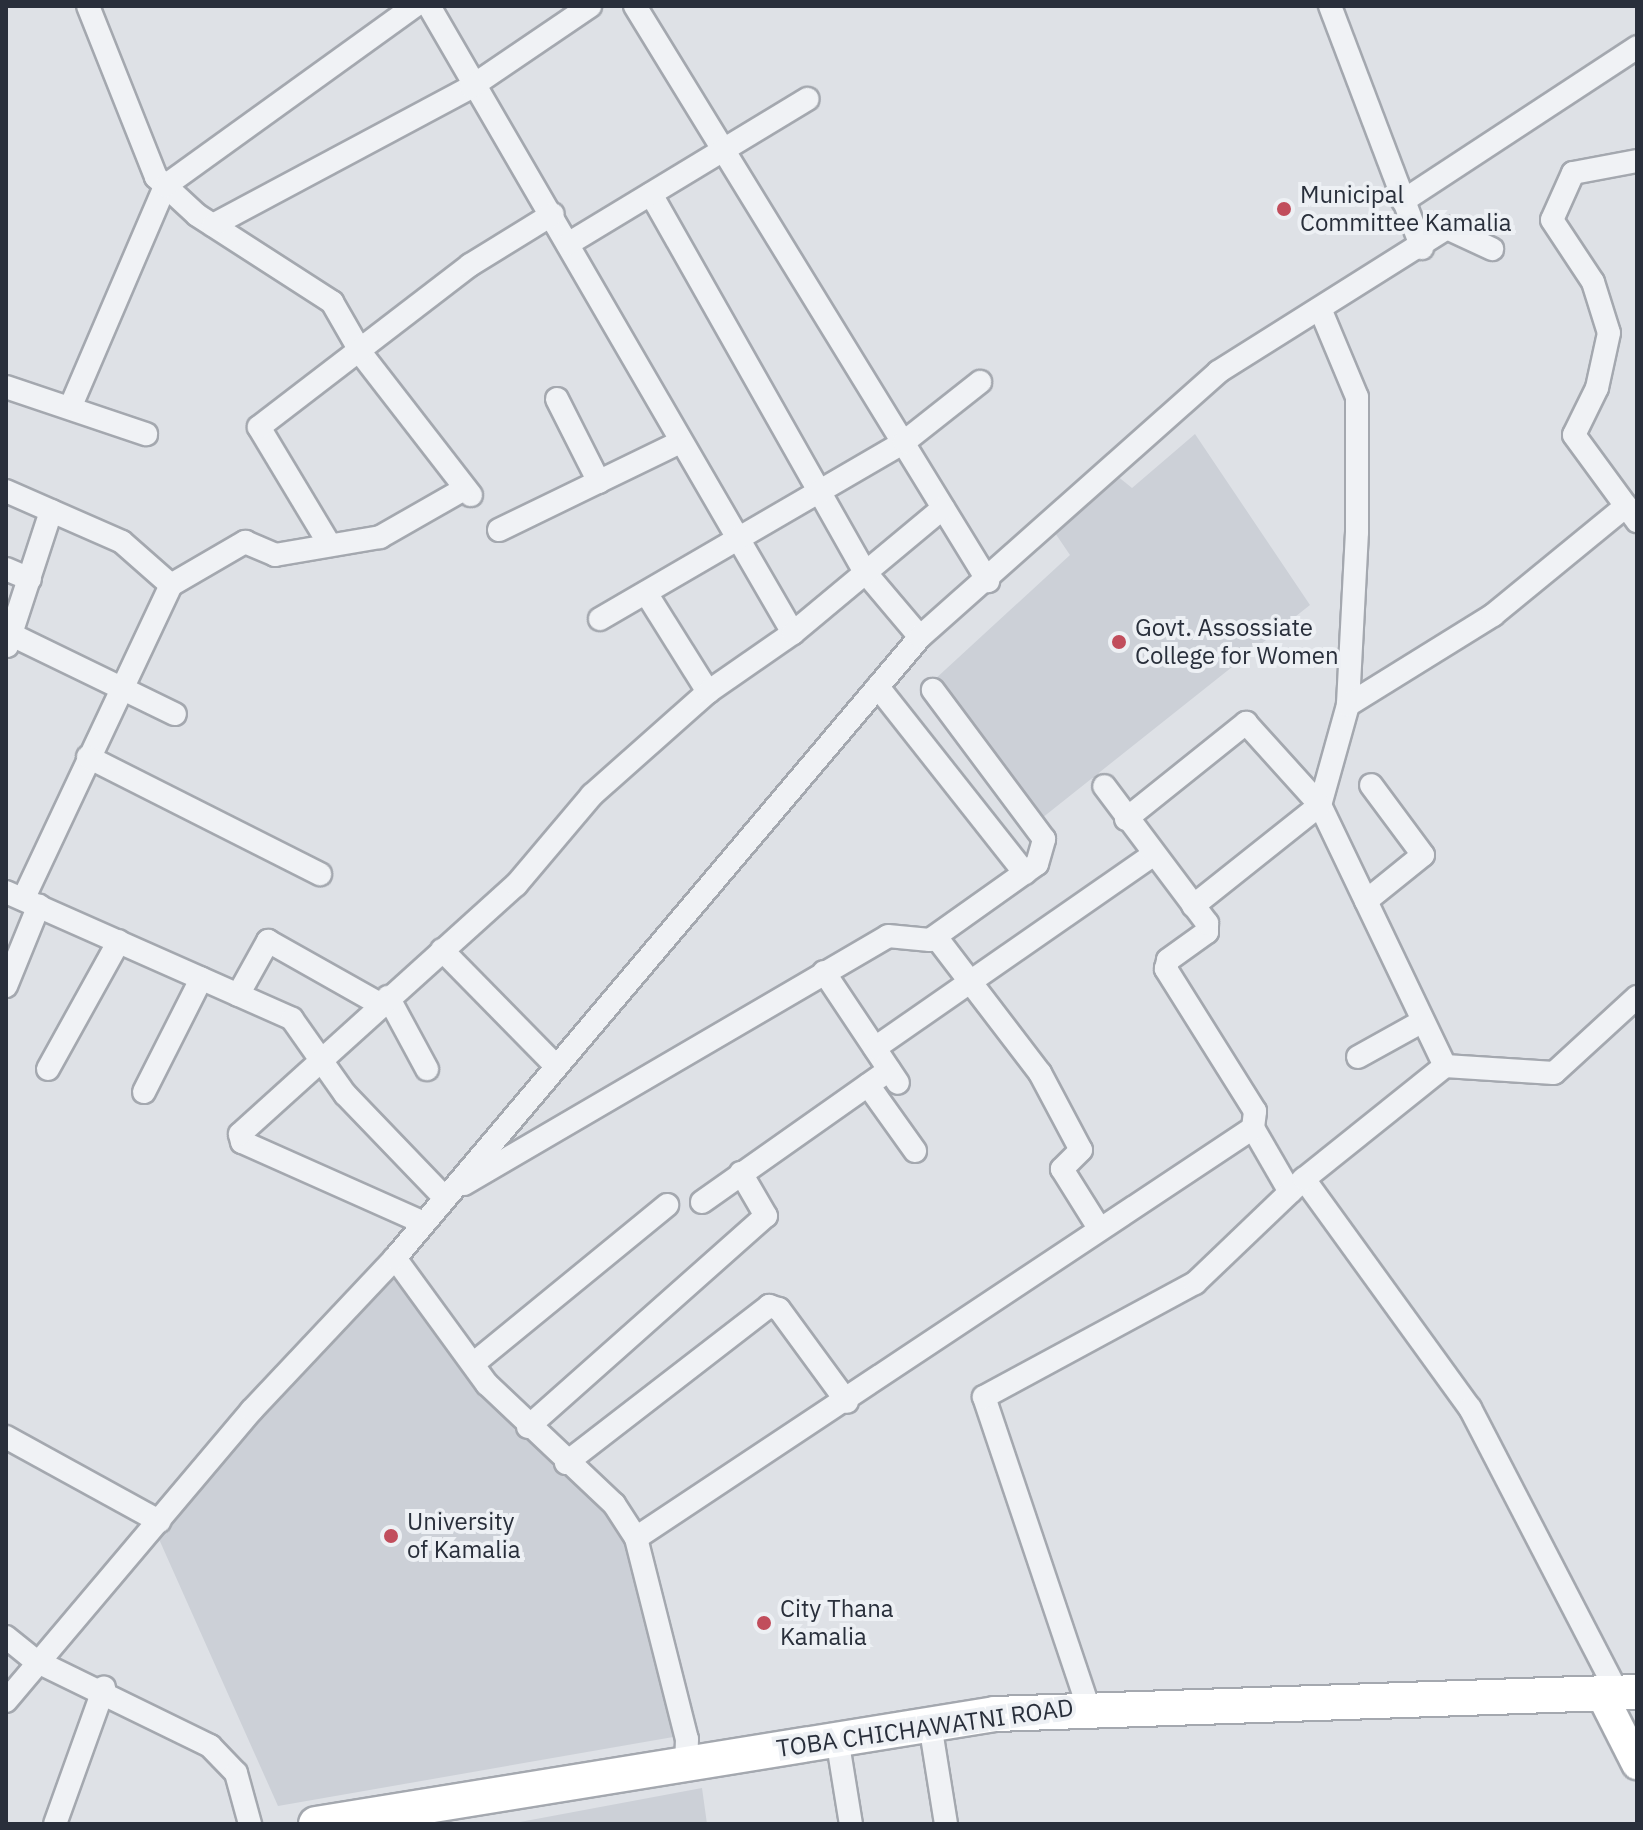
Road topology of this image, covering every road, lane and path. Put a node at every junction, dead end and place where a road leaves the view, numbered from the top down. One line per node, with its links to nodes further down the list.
1 (88, 6): 12 (street)
2 (415, 6): 12 (street)
3 (429, 6): 8 (street)
4 (590, 6): 8 (street)
5 (635, 6): 10 (street)
6 (1330, 6): 14 (street)
7 (1637, 47): 14 (street)
8 (471, 87): 15 (street); 16 (street)
9 (807, 99): 10 (street)
10 (727, 148): 13 (street); 28 (street)
11 (1637, 161): 34 (street)
12 (165, 186): 16 (street); 25 (street)
13 (651, 194): 17 (street); 30 (street)
14 (1403, 201): 18 (street)
15 (553, 214): 17 (street); 21 (street)
16 (213, 225): 21 (street)
17 (568, 244): 27 (street)
18 (1422, 248): 19 (street); 20 (street)
19 (1492, 249)
20 (1321, 311): 41 (street); 52 (street)
21 (363, 347): 37 (street); 37 (street)
22 (980, 382): 28 (street)
23 (6, 387): 25 (street)
24 (557, 399): 29 (street)
25 (70, 408): 26 (street)
26 (146, 434)
27 (680, 442): 29 (street); 36 (street)
28 (904, 442): 30 (street); 32 (street)
29 (599, 482): 35 (street)
30 (819, 489): 36 (street); 39 (street)
31 (6, 491): 33 (street)
32 (943, 508): 39 (street); 41 (street)
33 (51, 511): 40 (street); 42 (street)
34 (1632, 514): 52 (street)
35 (499, 530)
36 (738, 540): 43 (street); 45 (street)
37 (328, 542): 42 (street)
38 (6, 569): 40 (street)
39 (865, 572): 45 (street); 46 (street)
40 (30, 579): 47 (street)
41 (988, 581): 46 (street)
42 (171, 585): 48 (street)
43 (646, 593): 44 (street); 51 (street)
44 (600, 619)
45 (793, 633): 51 (street)
46 (920, 637): 49 (street)
47 (9, 641): 48 (street)
48 (121, 687): 53 (street); 54 (street)
49 (878, 687): 60 (street); 79 (street)
50 (933, 690): 60 (street)
51 (708, 692): 67 (street)
52 (1348, 705): 57 (street)
53 (175, 714)
54 (88, 757): 61 (street); 62 (street)
55 (1371, 785): 63 (street)
56 (1104, 786): 58 (street)
57 (1320, 805): 58 (street); 63 (street); 64 (street)
58 (1126, 819): 59 (street)
59 (1151, 856): 64 (street); 70 (street)
60 (1025, 873): 65 (street)
61 (320, 874)
62 (22, 898): 66 (street); 71 (street)
63 (1366, 901): 75 (street)
64 (1193, 906): 85 (street)
65 (936, 937): 68 (street); 70 (street)
66 (119, 941): 69 (street); 81 (street)
67 (442, 950): 74 (street); 79 (street)
68 (824, 972): 76 (street); 89 (street)
69 (201, 979): 72 (street); 84 (street)
70 (971, 983): 76 (street); 93 (street)
71 (6, 986)
72 (238, 995): 74 (street); 77 (street)
73 (1637, 997): 80 (street)
74 (384, 1001): 77 (street); 82 (street)
75 (1423, 1021): 78 (street); 80 (street)
76 (875, 1048): 83 (street)
77 (320, 1056): 89 (street); 92 (street)
78 (1358, 1057)
79 (556, 1066): 89 (street)
80 (1445, 1066): 88 (street)
81 (48, 1069)
82 (427, 1069)
83 (868, 1085): 86 (street); 87 (street)
84 (144, 1092)
85 (1253, 1128): 88 (street); 93 (street)
86 (915, 1151)
87 (741, 1173): 90 (street); 97 (street)
88 (1297, 1186): 105 (street); 107 (street)
89 (447, 1195): 92 (street)
90 (702, 1202)
91 (667, 1205): 95 (street)
92 (424, 1223): 94 (street)
93 (1099, 1228): 96 (street)
94 (395, 1258): 95 (street); 100 (street)
95 (473, 1364): 97 (street)
96 (847, 1402): 99 (street); 101 (street)
97 (528, 1427): 99 (street)
98 (6, 1437): 100 (street)
99 (566, 1463): 101 (street)
100 (159, 1521): 103 (street)
101 (636, 1538): 110 (street)
102 (6, 1637): 103 (street)
103 (36, 1661): 104 (street); 106 (street)
104 (104, 1688): 112 (street); 113 (street)
105 (1619, 1693): 107 (main road, TOBA CHICHAWATNI ROAD); 111 (street)
106 (6, 1701)
107 (1088, 1706): 108 (main road, TOBA CHICHAWATNI ROAD)
108 (930, 1724): 109 (main road, TOBA CHICHAWATNI ROAD); 116 (street)
109 (837, 1738): 110 (main road, TOBA CHICHAWATNI ROAD); 115 (street)
110 (686, 1764): 114 (main road, TOBA CHICHAWATNI ROAD)
111 (1637, 1764)
112 (55, 1824)
113 (250, 1824)
114 (316, 1824)
115 (851, 1824)
116 (946, 1824)

